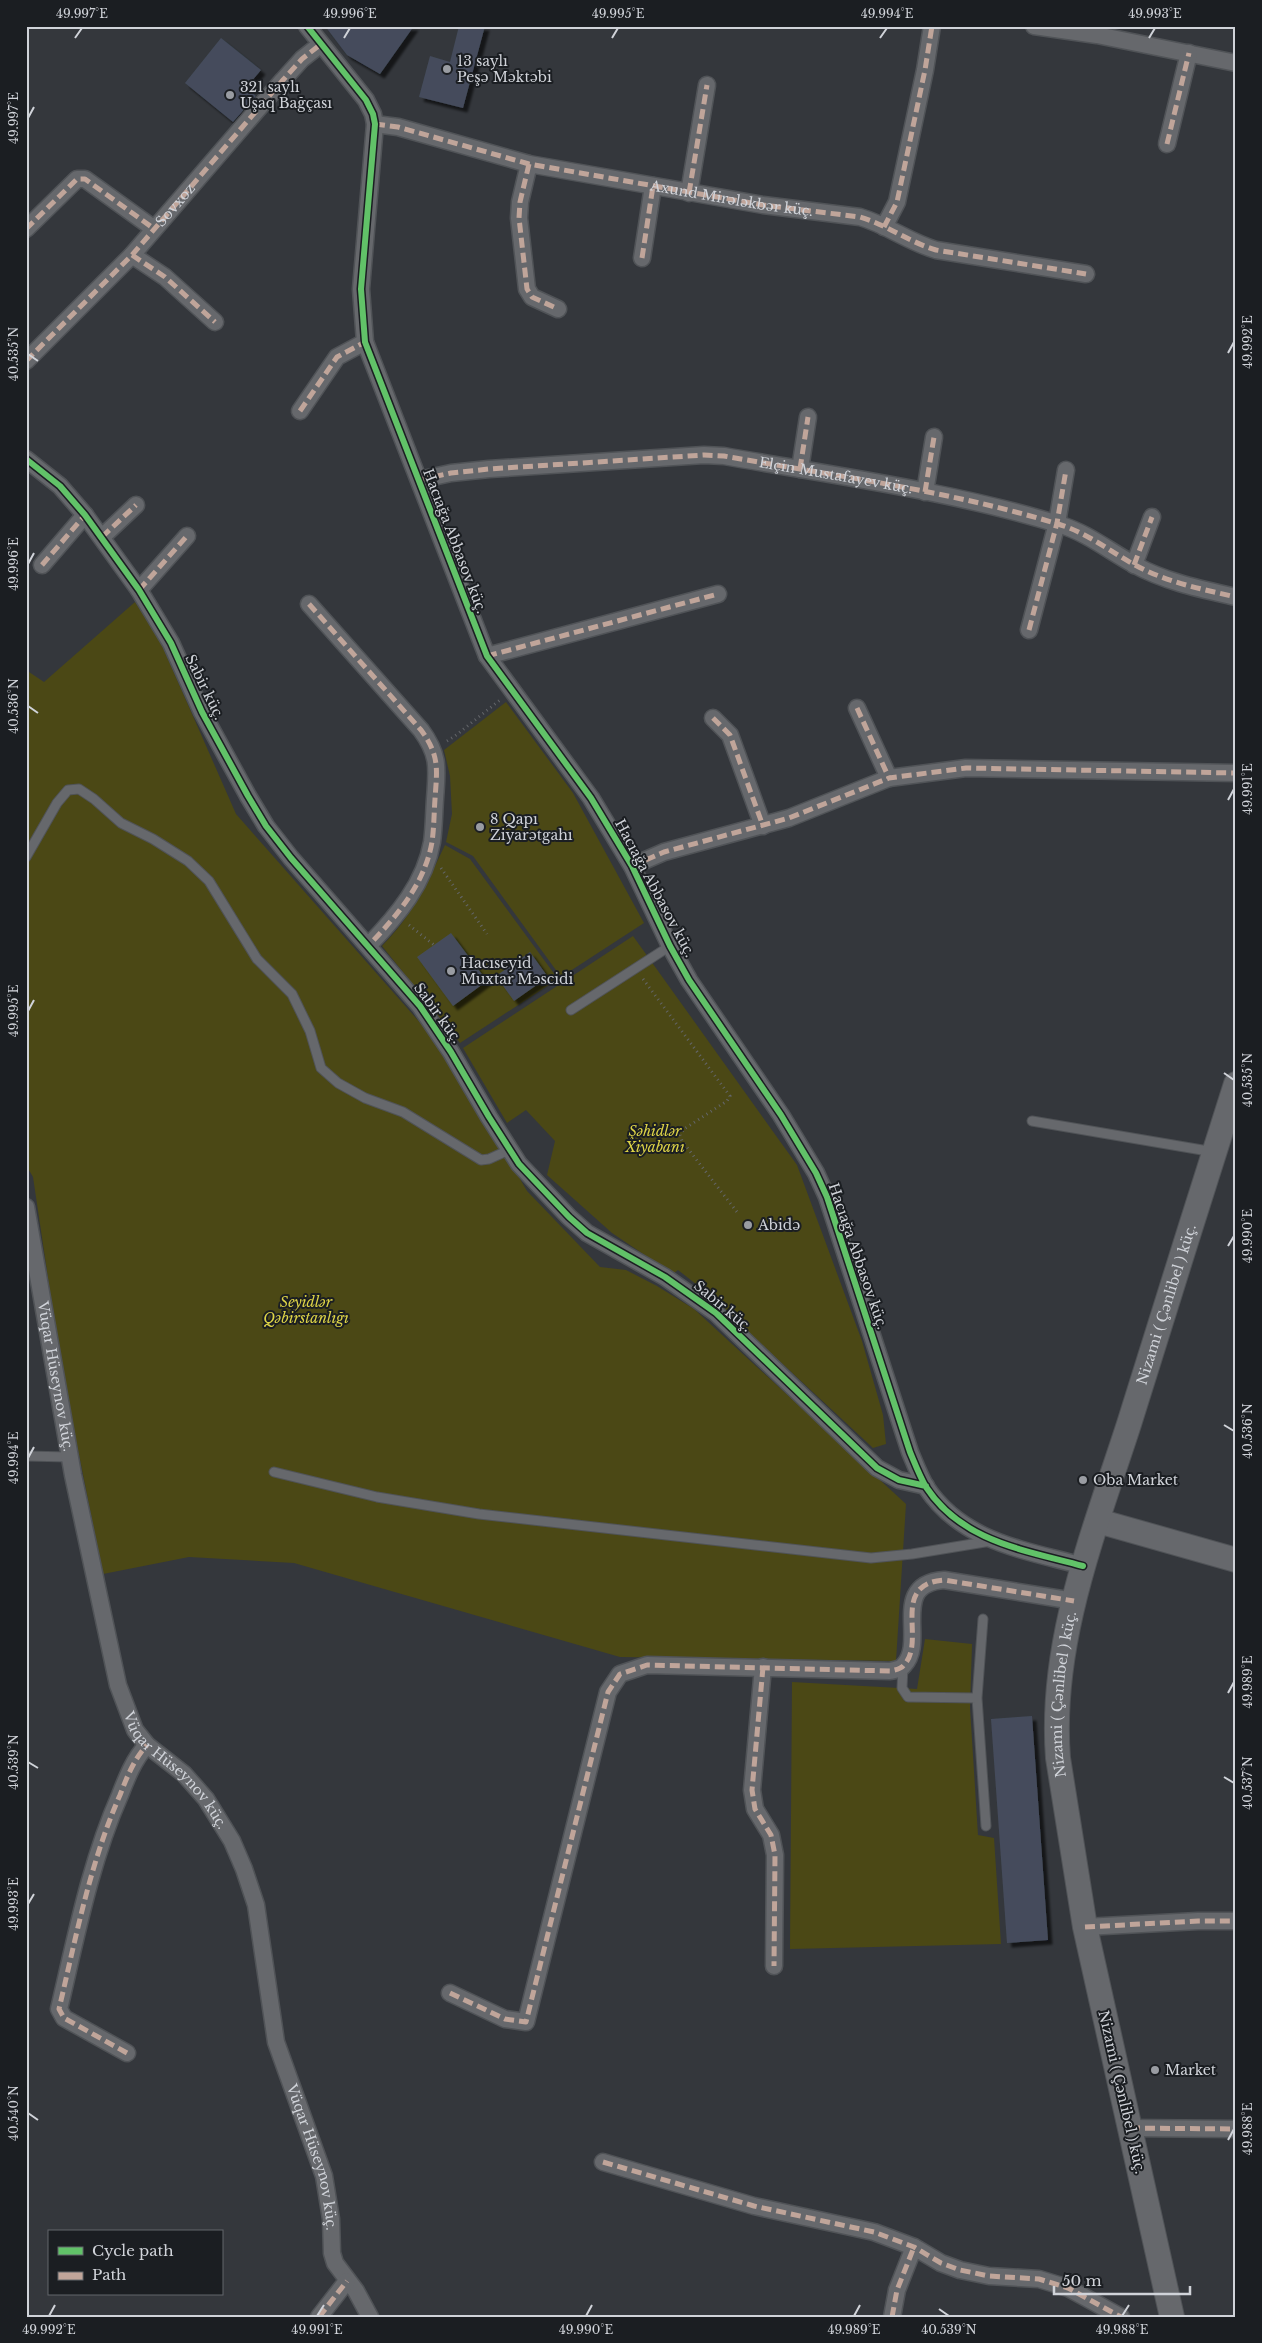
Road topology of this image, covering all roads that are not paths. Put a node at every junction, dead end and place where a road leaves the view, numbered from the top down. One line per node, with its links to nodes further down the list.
1 (307, 26): 4 (street, Hacıağa Abbasov küç.)
2 (932, 26): 13 (street)
3 (1034, 26): 5 (street)
4 (321, 44): 8 (street, Hacıağa Abbasov küç.); 14 (street, Sovxoz)
5 (1189, 52): 6 (street); 9 (street)
6 (1236, 63)
7 (708, 85): 12 (street)
8 (376, 124): 10 (street, Axund Mirələkbər küç.); 21 (street, Hacıağa Abbasov küç.)
9 (1167, 144)
10 (529, 164): 11 (street, Axund Mirələkbər küç.); 19 (street)
11 (653, 186): 12 (street, Axund Mirələkbər küç.); 17 (street)
12 (689, 193): 13 (street, Axund Mirələkbər küç.)
13 (884, 227): 18 (street, Axund Mirələkbər küç.)
14 (153, 228): 15 (street); 16 (street, Sovxoz)
15 (26, 229)
16 (132, 255): 20 (street); 22 (street, Sovxoz)
17 (642, 258)
18 (1086, 274)
19 (558, 309)
20 (215, 322)
21 (365, 342): 23 (street); 29 (street, Hacıağa Abbasov küç.)
22 (26, 361)
23 (300, 411)
24 (808, 417): 27 (street)
25 (934, 437): 30 (street)
26 (26, 458): 32 (street, Sabir küç.)
27 (800, 469): 29 (street, Elçin Mustafayev küç.); 30 (street, Elçin Mustafayev küç.)
28 (1066, 470): 34 (street)
29 (418, 480): 44 (street, Hacıağa Abbasov küç.)
30 (926, 492): 34 (street, Elçin Mustafayev küç.)
31 (136, 505): 36 (street)
32 (85, 515): 36 (street, Sabir küç.); 37 (street)
33 (1152, 517): 38 (street)
34 (1057, 523): 38 (street, Elçin Mustafayev küç.); 43 (street)
35 (187, 536): 39 (street)
36 (102, 537): 39 (street, Sabir küç.)
37 (42, 565)
38 (1134, 565): 41 (street, Elçin Mustafayev küç.)
39 (139, 590): 52 (street, Sabir küç.)
40 (718, 594): 44 (street)
41 (1236, 597)
42 (309, 604): 52 (street)
43 (1029, 630)
44 (487, 656): 51 (street, Hacıağa Abbasov küç.)
45 (857, 708): 48 (street)
46 (713, 718): 49 (street)
47 (1236, 773): 48 (street)
48 (889, 778): 49 (street)
49 (764, 826): 51 (street)
50 (26, 858): 57 (lane)
51 (632, 866): 53 (street, Hacıağa Abbasov küç.)
52 (369, 945): 57 (street, Sabir küç.)
53 (670, 946): 54 (lane); 63 (street, Hacıağa Abbasov küç.)
54 (570, 1010)
55 (1236, 1084): 58 (main road, Nizami ( Çənlibel ) küç.)
56 (1032, 1121): 58 (lane)
57 (509, 1150): 63 (street, Sabir küç.)
58 (1214, 1152): 64 (main road, Nizami ( Çənlibel ) küç.)
59 (26, 1207): 61 (street, Vüqar Hüseynov küç.)
60 (26, 1456): 61 (lane)
61 (70, 1456): 73 (street, Vüqar Hüseynov küç.)
62 (274, 1472): 65 (lane)
63 (926, 1486): 65 (street, Hacıağa Abbasov küç.)
64 (1098, 1521): 66 (main road); 67 (main road, Nizami ( Çənlibel ) küç.)
65 (993, 1541): 67 (street, Hacıağa Abbasov küç.)
66 (1236, 1560)
67 (1083, 1566): 68 (main road, Nizami ( Çənlibel ) küç.)
68 (1074, 1601): 71 (street); 76 (main road, Nizami ( Çənlibel ) küç.)
69 (982, 1619): 72 (lane)
70 (763, 1667): 71 (street); 77 (street); 78 (street)
71 (903, 1667): 72 (lane)
72 (977, 1698): 74 (lane)
73 (147, 1745): 79 (street); 84 (street, Vüqar Hüseynov küç.)
74 (986, 1826)
75 (1236, 1921): 76 (street)
76 (1085, 1927): 80 (main road, Nizami ( Çənlibel ) küç.)
77 (774, 1966)
78 (450, 1992)
79 (127, 2053)
80 (1130, 2128): 81 (street); 89 (main road, Nizami ( Çənlibel ) küç.)
81 (1236, 2129)
82 (603, 2162): 83 (street)
83 (914, 2247): 87 (street); 88 (street)
84 (347, 2280): 85 (street); 86 (street, Vüqar Hüseynov küç.)
85 (319, 2317)
86 (370, 2317)
87 (892, 2317)
88 (1121, 2317)
89 (1172, 2317)

